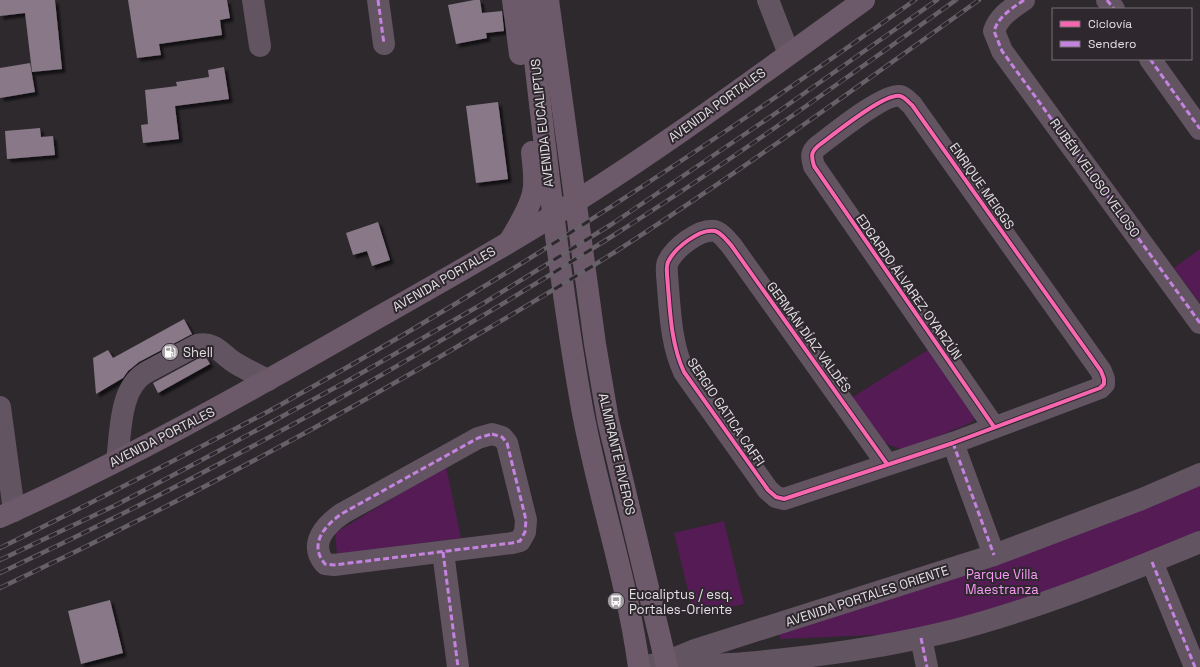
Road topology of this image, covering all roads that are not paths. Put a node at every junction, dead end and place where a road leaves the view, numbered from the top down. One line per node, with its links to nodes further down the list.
1 (253, 0): 12 (street)
2 (378, 0): 11 (street)
3 (513, 0): 19 (main road)
4 (528, 0): 20 (main road, AVENIDA EUCALIPTUS)
5 (548, 0): 18 (main road, AVENIDA EUCALIPTUS)
6 (768, 0): 13 (street)
7 (864, 0): 13 (main road, AVENIDA PORTALES)
8 (1024, 0): 21 (street, RUBÉN VELOSO VELOSO)
9 (1107, 0): 10 (street)
10 (1113, 8)
11 (384, 44)
12 (260, 46)
13 (789, 54): 19 (main road, AVENIDA PORTALES)
14 (1151, 60): 15 (street)
15 (1200, 129)
16 (811, 158): 24 (street, EDGARDO ÁLVAREZ OYARZÚN); 24 (street, ENRIQUE MEIGGS)
17 (707, 232): 27 (street, GERMÁN DÍAZ VALDÉS); 27 (street, SERGIO GATICA CAFFI)
18 (581, 239): 37 (main road, ALMIRANTE RIVEROS)
19 (509, 242): 22 (main road, AVENIDA PORTALES)
20 (556, 247): 39 (main road, ALMIRANTE RIVEROS)
21 (1200, 323)
22 (268, 380): 26 (main road, AVENIDA PORTALES); 26 (street)
23 (0, 407): 29 (street)
24 (994, 427): 25 (street)
25 (953, 442): 27 (street); 32 (street)
26 (117, 460): 29 (main road, AVENIDA PORTALES)
27 (887, 464)
28 (1200, 474): 32 (street, AVENIDA PORTALES ORIENTE)
29 (7, 514)
30 (1200, 542): 33 (street, AVENIDA PORTALES ORIENTE)
31 (443, 552): 31 (street); 38 (street)
32 (994, 555): 34 (street, AVENIDA PORTALES ORIENTE)
33 (1152, 562): 35 (street, AVENIDA PORTALES ORIENTE); 41 (street)
34 (765, 629): 36 (street); 37 (street, AVENIDA PORTALES ORIENTE)
35 (921, 638): 36 (street, AVENIDA PORTALES ORIENTE); 40 (street)
36 (768, 661): 37 (street, AVENIDA PORTALES ORIENTE)
37 (667, 664): 39 (street, AVENIDA PORTALES ORIENTE)
38 (458, 667)
39 (639, 667)
40 (927, 667)
41 (1195, 667)

